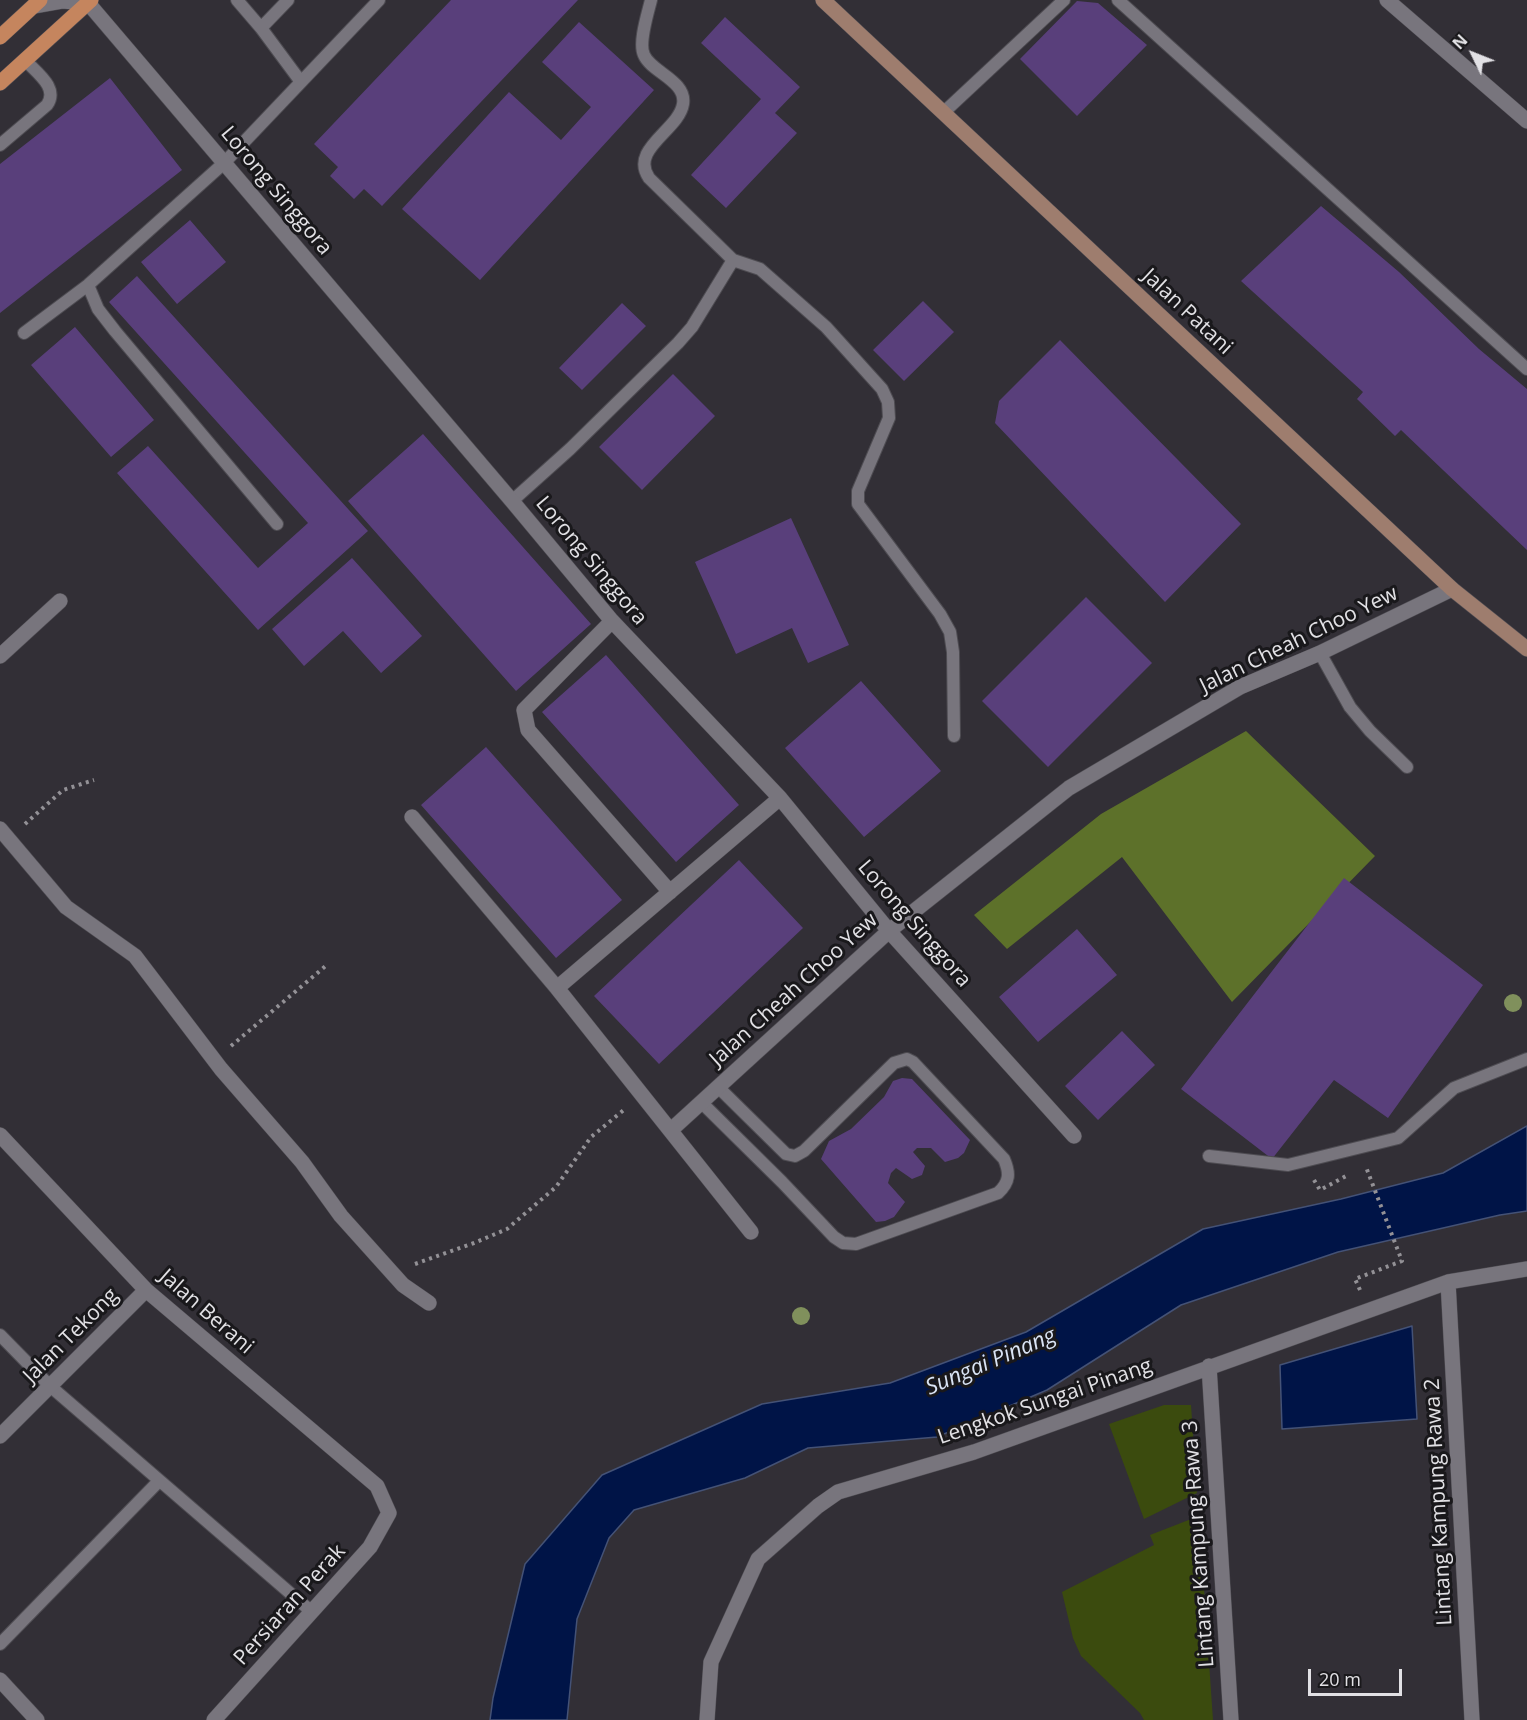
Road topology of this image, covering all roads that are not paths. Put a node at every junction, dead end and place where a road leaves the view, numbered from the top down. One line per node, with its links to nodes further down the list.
1 (237, 0): 11 (lane)
2 (288, 0): 11 (lane)
3 (379, 0): 14 (lane)
4 (651, 0): 20 (lane)
5 (822, 0): 16 (main road, Jalan Patani)
6 (1064, 0): 16 (lane)
7 (1118, 0): 23 (lane)
8 (1387, 0): 17 (street)
9 (90, 1): 10 (street); 13 (main road); 19 (street, Lorong Singgora)
10 (37, 3): 12 (main road)
11 (261, 28): 14 (lane)
12 (0, 37)
13 (26, 61): 15 (main road); 18 (lane)
14 (301, 82): 19 (lane)
15 (0, 83)
16 (943, 113): 26 (main road, Jalan Patani)
17 (1527, 122)
18 (0, 145)
19 (224, 163): 21 (lane); 24 (street, Lorong Singgora)
20 (733, 260): 24 (lane); 32 (lane)
21 (88, 285): 22 (lane); 25 (lane)
22 (24, 333)
23 (1527, 369)
24 (512, 501): 28 (street, Lorong Singgora)
25 (277, 524)
26 (1452, 589): 29 (main road, Jalan Patani); 30 (street, Jalan Cheah Choo Yew)
27 (60, 601): 31 (street)
28 (612, 621): 34 (street, Lorong Singgora); 37 (street)
29 (1527, 649)
30 (1320, 653): 33 (lane); 38 (street, Jalan Cheah Choo Yew)
31 (0, 656)
32 (954, 736)
33 (1407, 767)
34 (780, 798): 37 (street); 38 (street, Lorong Singgora)
35 (412, 817): 39 (street)
36 (4, 834): 51 (street)
37 (670, 892): 39 (street)
38 (890, 931): 41 (street, Jalan Cheah Choo Yew); 45 (street, Lorong Singgora)
39 (557, 988): 43 (street)
40 (1527, 1059): 46 (lane)
41 (718, 1088): 42 (street, Jalan Cheah Choo Yew); 42 (lane)
42 (702, 1103): 43 (street, Jalan Cheah Choo Yew)
43 (671, 1131): 47 (street)
44 (0, 1135): 50 (street, Jalan Berani)
45 (1074, 1136)
46 (1209, 1156)
47 (751, 1233)
48 (1527, 1269): 49 (street, Lengkok Sungai Pinang)
49 (1448, 1282): 53 (street, Lengkok Sungai Pinang); 65 (street, Lintang Kampung Rawa 2)
50 (146, 1290): 54 (street, Jalan Tekong); 57 (street, Jalan Berani)
51 (429, 1303)
52 (0, 1335): 54 (lane)
53 (1209, 1366): 63 (street, Lengkok Sungai Pinang); 64 (street, Lintang Kampung Rawa 3)
54 (50, 1386): 55 (street, Jalan Tekong); 56 (lane)
55 (0, 1436)
56 (159, 1481): 58 (lane); 59 (lane)
57 (389, 1513): 58 (street, Persiaran Perak)
58 (312, 1612): 62 (street, Persiaran Perak)
59 (0, 1644)
60 (0, 1680): 61 (street)
61 (37, 1720)
62 (214, 1720)
63 (707, 1720)
64 (1231, 1720)
65 (1472, 1720)

